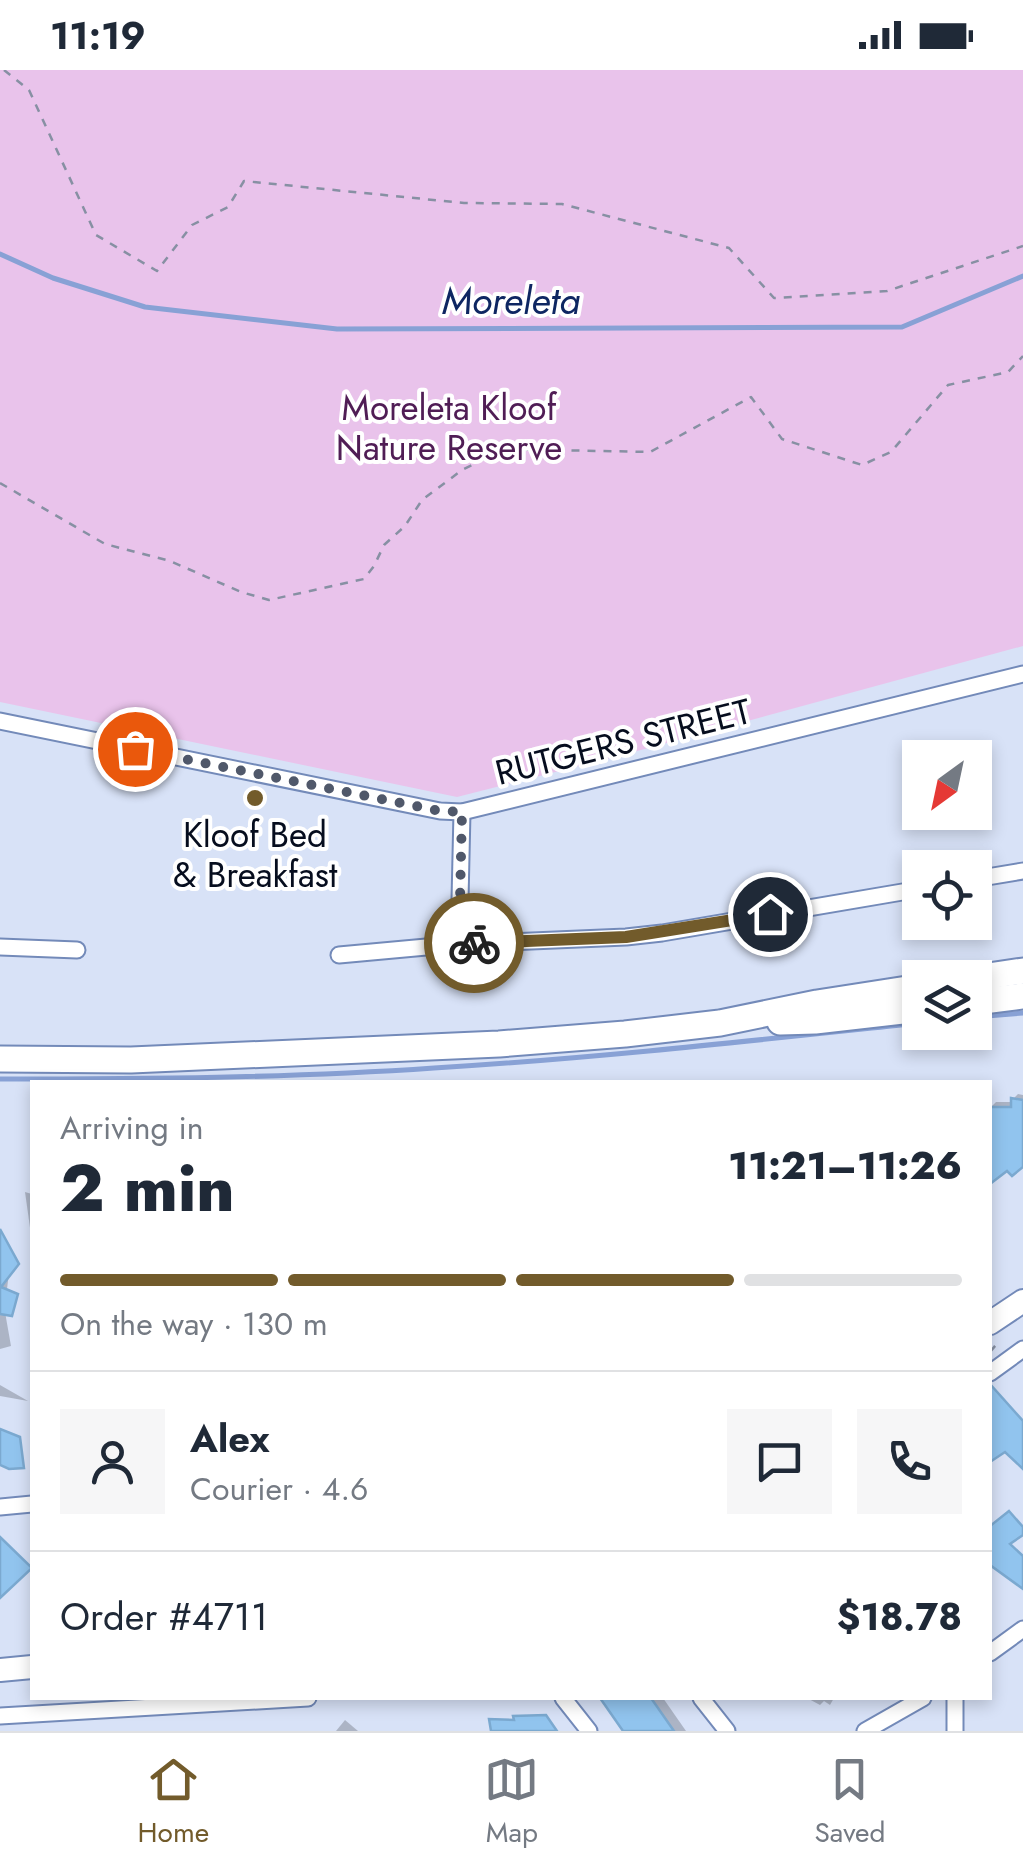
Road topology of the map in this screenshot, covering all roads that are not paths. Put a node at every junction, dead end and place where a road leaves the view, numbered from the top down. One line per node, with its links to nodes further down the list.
1 (1023, 674): 3 (street, RUTGERS STREET)
2 (0, 720): 3 (street, RUTGERS STREET)
3 (462, 812): 7 (street)
4 (1023, 870): 5 (street)
5 (992, 876)
6 (902, 891): 7 (street)
7 (459, 944): 10 (street)
8 (0, 946): 9 (street)
9 (77, 950)
10 (339, 956)
11 (1023, 971): 12 (main road)
12 (992, 976)
13 (902, 989): 17 (main road)
14 (1023, 996): 15 (main road)
15 (992, 1000)
16 (902, 1011): 17 (main road)
17 (720, 1023): 18 (main road)
18 (0, 1059)
19 (1023, 1300): 20 (main road)
20 (992, 1323)
21 (1023, 1349): 22 (street)
22 (992, 1372)
23 (30, 1504): 24 (street)
24 (0, 1506)
25 (1023, 1629): 26 (street)
26 (992, 1652)
27 (30, 1667): 28 (main road)
28 (0, 1670)
29 (274, 1700): 34 (street)
30 (566, 1700): 35 (street)
31 (705, 1700): 36 (street)
32 (920, 1700): 37 (street)
33 (955, 1700): 38 (street)
34 (0, 1716)
35 (589, 1731)
36 (727, 1731)
37 (866, 1731)
38 (955, 1731)

